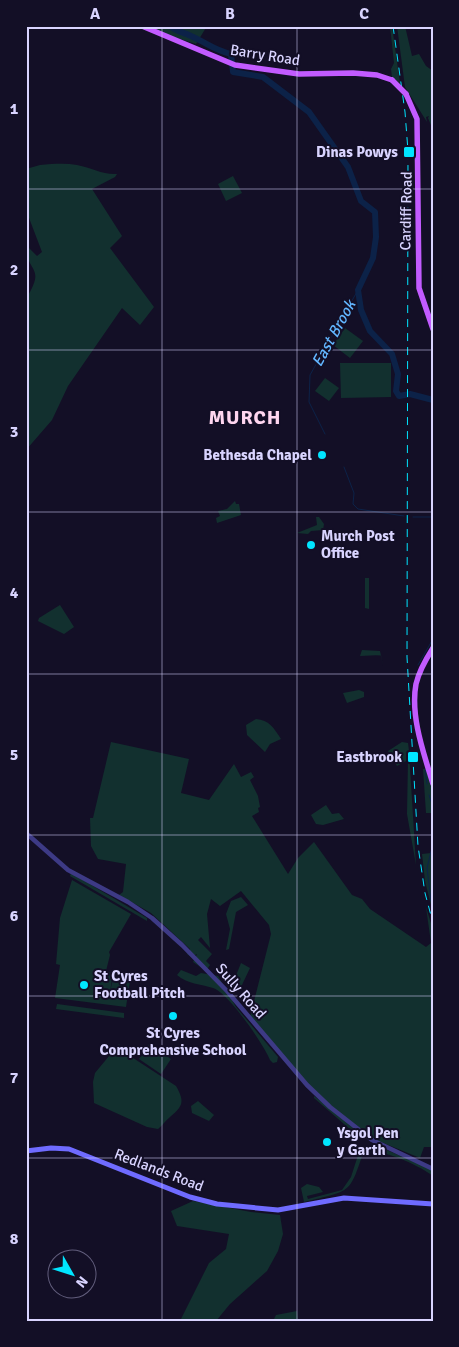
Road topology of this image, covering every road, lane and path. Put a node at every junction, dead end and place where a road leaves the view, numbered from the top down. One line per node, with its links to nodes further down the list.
1 (142, 26): 2 (main road, Barry Road, bridge)
2 (406, 94): 3 (main road, Cardiff Road)
3 (433, 329)
4 (433, 648): 5 (main road)
5 (433, 784)
6 (26, 833): 8 (street, Sully Road)
7 (26, 1151): 9 (main road, Redlands Road)
8 (433, 1169)
9 (433, 1204)

